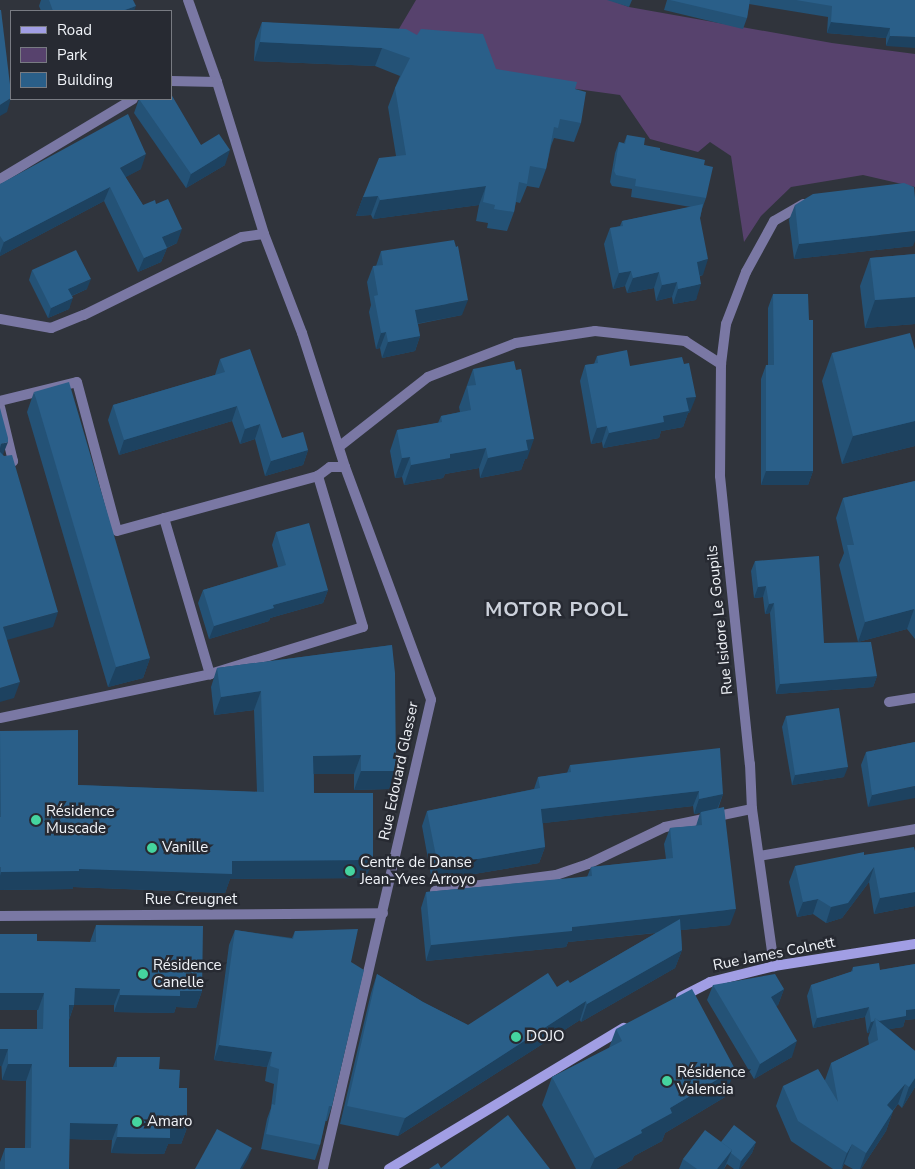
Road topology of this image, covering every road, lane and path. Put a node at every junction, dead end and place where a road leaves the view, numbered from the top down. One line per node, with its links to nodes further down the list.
1 (188, 0): 3 (street, Rue Edouard Glasser)
2 (172, 81): 3 (street)
3 (217, 82): 7 (street, Rue Edouard Glasser)
4 (130, 100): 5 (street)
5 (0, 179)
6 (812, 199): 9 (street, Rue Isidore Le Goupils)
7 (264, 234): 8 (street); 12 (street, Rue Edouard Glasser)
8 (0, 319)
9 (721, 364): 12 (street); 21 (street, Rue Isidore Le Goupils)
10 (0, 401): 16 (street)
11 (0, 407): 13 (street)
12 (340, 446): 14 (street, Rue Edouard Glasser)
13 (0, 465)
14 (345, 467): 15 (street); 25 (street, Rue Edouard Glasser)
15 (318, 476): 16 (street); 17 (street)
16 (164, 518): 17 (street)
17 (210, 674): 20 (street)
18 (915, 698): 19 (street)
19 (889, 702)
20 (0, 718)
21 (752, 809): 23 (street, Rue Isidore Le Goupils); 24 (street)
22 (915, 829): 23 (street)
23 (759, 856): 28 (street, Rue Isidore Le Goupils)
24 (435, 891)
25 (383, 913): 26 (street, Rue Creugnet); 31 (street, Rue Edouard Glasser)
26 (0, 916)
27 (915, 944): 28 (main road, Rue James Colnett)
28 (774, 966): 29 (main road, Rue James Colnett)
29 (672, 1002)
30 (638, 1020): 32 (main road)
31 (323, 1169)
32 (388, 1169)

